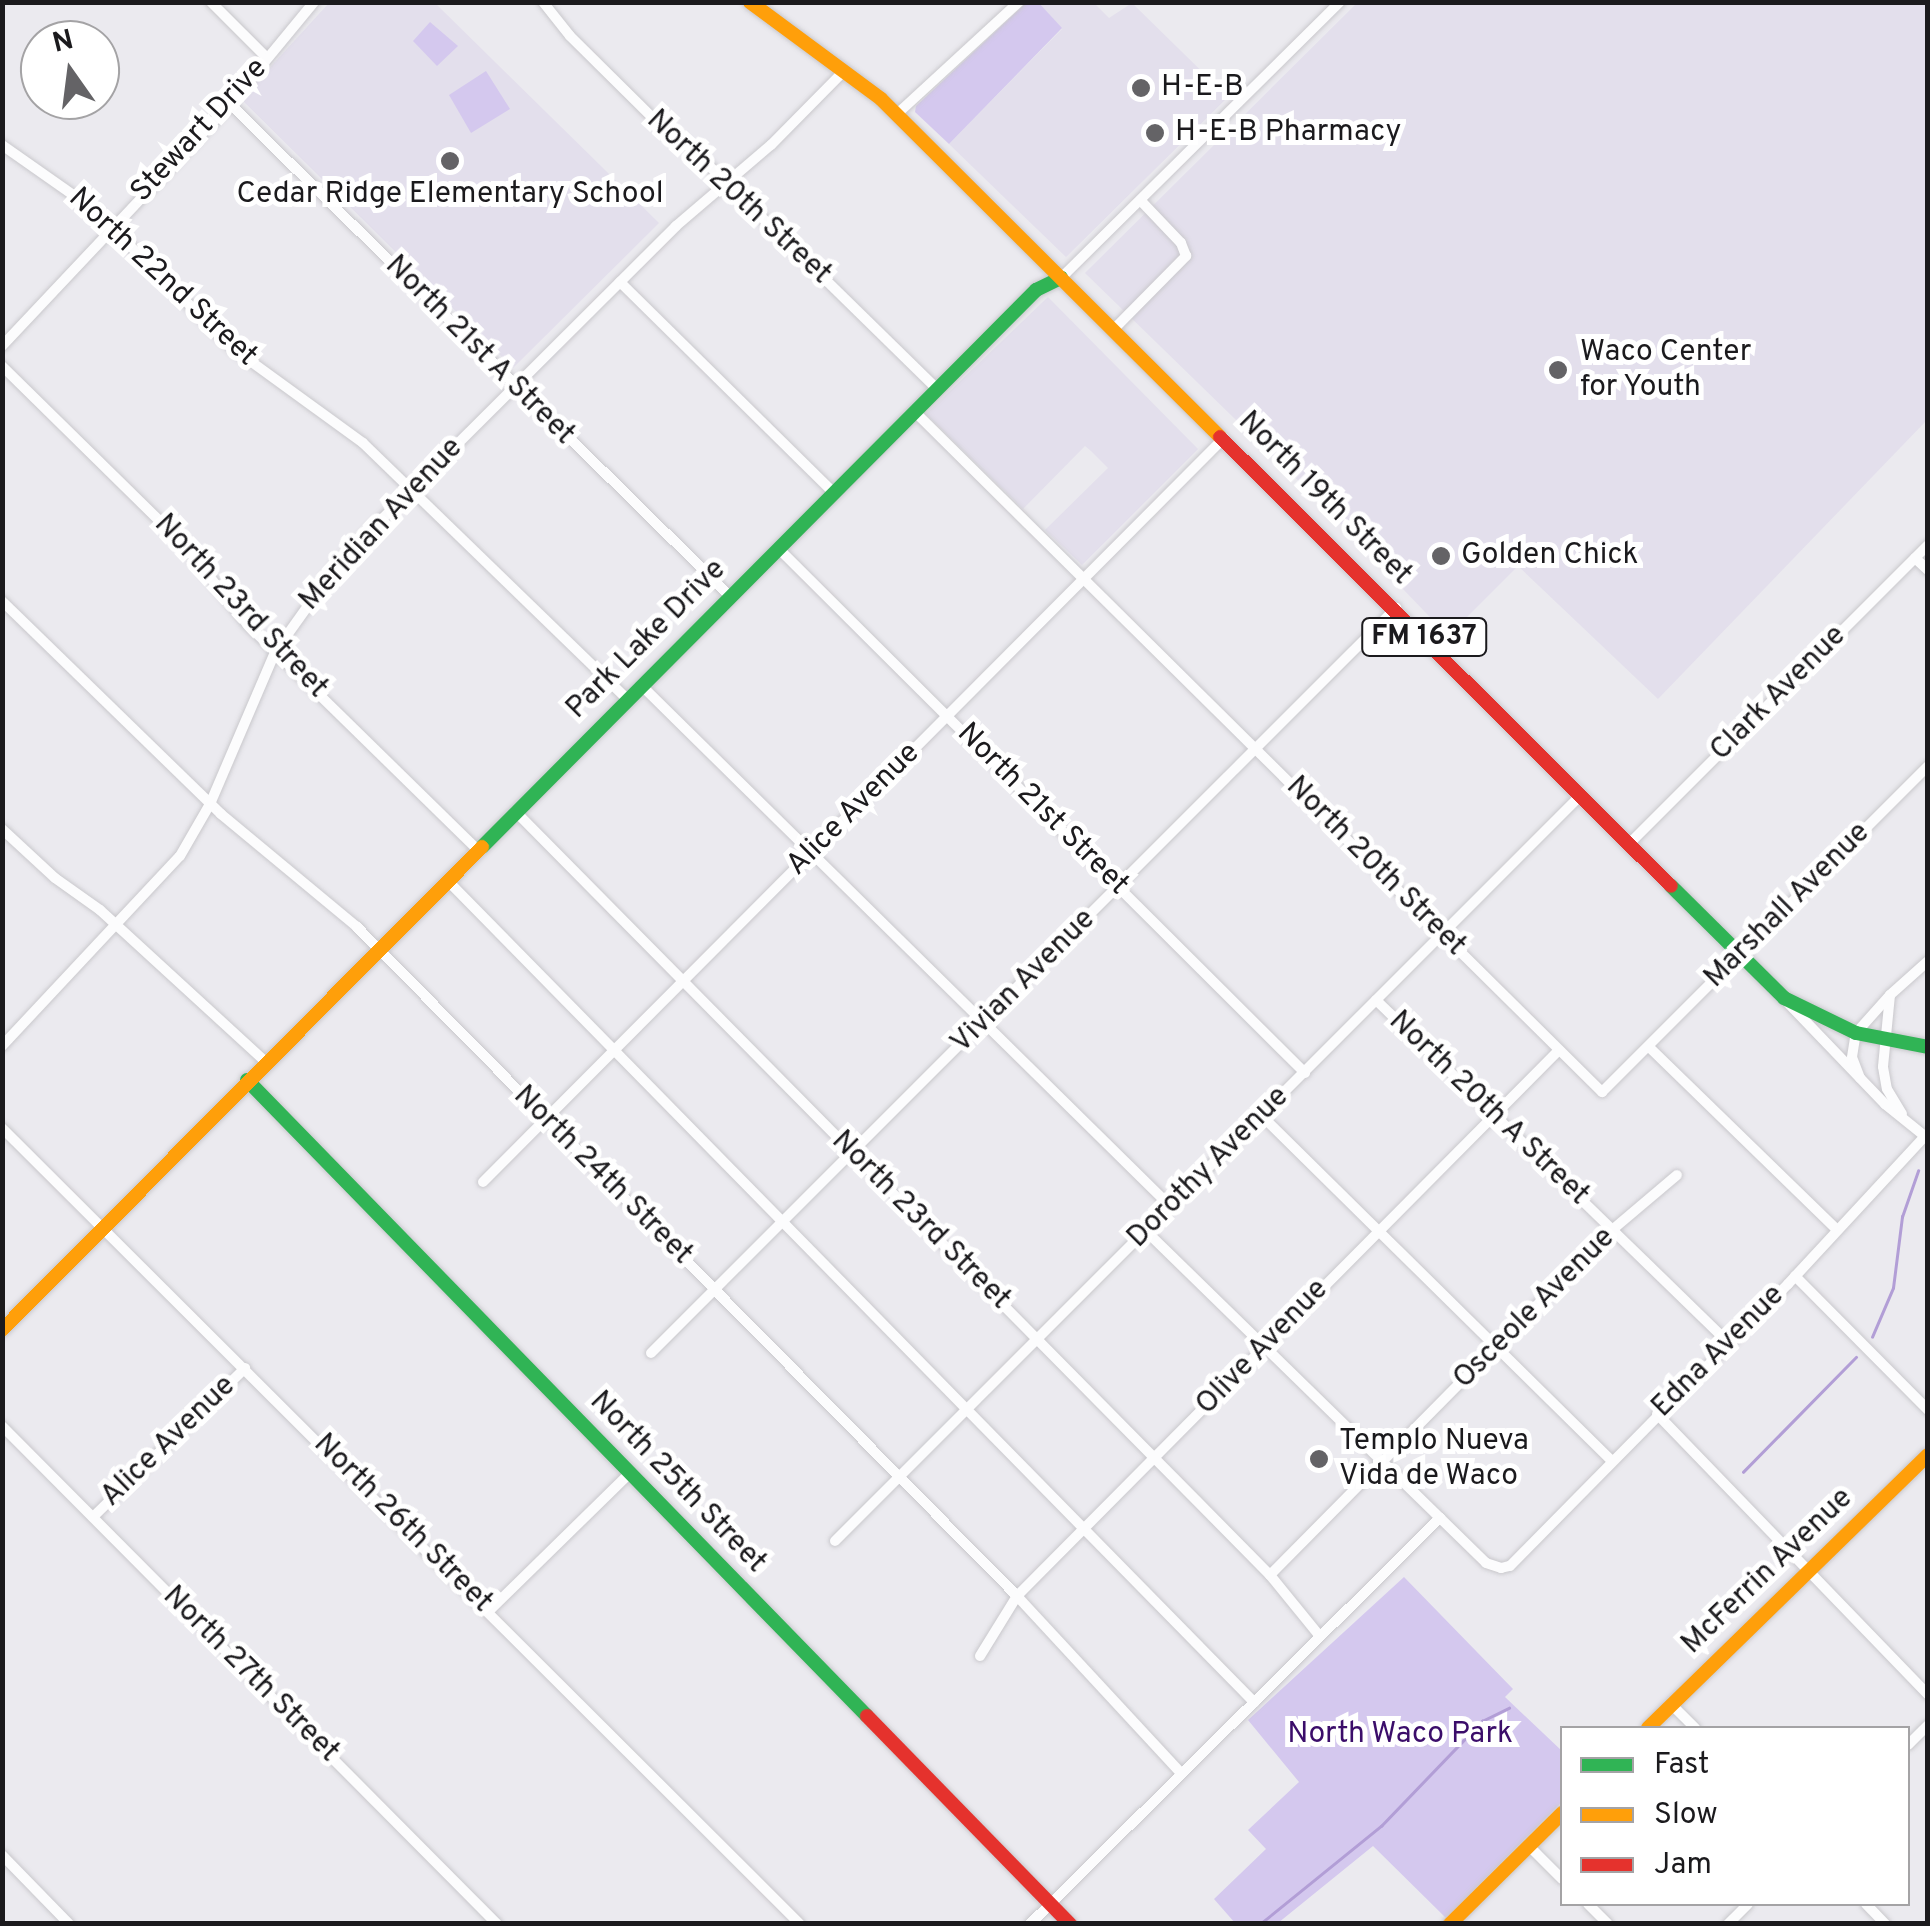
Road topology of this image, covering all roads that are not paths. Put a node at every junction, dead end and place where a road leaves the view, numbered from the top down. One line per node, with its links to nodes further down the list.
1 (211, 2): 7 (street)
2 (314, 2): 7 (street, Stewart Drive)
3 (543, 2): 12 (street, North 20th Street)
4 (750, 2): 8 (street, North 19th Street / FM 1637)
5 (1019, 2): 10 (street)
6 (1340, 2): 13 (street, Park Lake Drive)
7 (267, 58): 9 (street, Stewart Drive)
8 (846, 69): 10 (street, North 19th Street / FM 1637); 12 (street, Meridian Avenue)
9 (230, 104): 14 (street, Stewart Drive); 20 (street, North 21st A Street)
10 (897, 114): 15 (street, North 19th Street / FM 1637)
11 (2, 145): 14 (street, North 22nd Street)
12 (725, 182): 16 (street, Meridian Avenue); 21 (street, North 20th Street)
13 (1140, 200): 15 (street, Park Lake Drive); 17 (street)
14 (110, 226): 18 (street, Stewart Drive); 24 (street, North 22nd Street)
15 (1062, 278): 17 (street, North 19th Street / FM 1637); 21 (street, Park Lake Drive)
16 (620, 282): 20 (street, Meridian Avenue); 25 (street)
17 (1114, 329): 23 (street, North 19th Street / FM 1637)
18 (2, 346)
19 (2, 366): 34 (street, North 23rd Street)
20 (514, 386): 24 (street, Meridian Avenue); 31 (street, North 21st A Street)
21 (938, 390): 22 (street, Park Lake Drive)
22 (915, 412): 25 (street, Park Lake Drive); 30 (street, North 20th Street)
23 (1224, 438): 30 (street, Alice Avenue); 33 (street, North 19th Street / FM 1637)
24 (410, 489): 34 (street, Meridian Avenue); 36 (street, North 22nd Street)
25 (834, 492): 27 (street, Park Lake Drive)
26 (1928, 545): 28 (street, Clark Avenue)
27 (778, 548): 31 (street, Park Lake Drive); 37 (street, North 21st Street)
28 (1915, 558): 29 (street); 44 (street, Clark Avenue)
29 (1928, 570)
30 (1085, 581): 37 (street, Alice Avenue); 38 (street, North 20th Street)
31 (730, 596): 35 (street, Park Lake Drive)
32 (2, 602): 41 (street, North 24th Street)
33 (1396, 608): 38 (street, Vivian Avenue); 40 (street, North 19th Street / FM 1637)
34 (275, 652): 41 (street, Meridian Avenue); 45 (street, North 23rd Street)
35 (641, 685): 36 (street, Park Lake Drive); 46 (street)
36 (627, 699): 42 (street, Park Lake Drive)
37 (948, 716): 46 (street, Alice Avenue); 48 (street, North 21st Street)
38 (1257, 749): 48 (street, Vivian Avenue); 50 (street, North 20th Street)
39 (1928, 766): 52 (street, Marshall Avenue)
40 (1582, 794): 44 (street, North 19th Street / FM 1637); 50 (street, Dorothy Avenue)
41 (210, 804): 49 (street, Meridian Avenue); 51 (street, North 24th Street)
42 (514, 812): 45 (street, Park Lake Drive); 54 (street, North 23rd Street)
43 (2, 829): 49 (street)
44 (1630, 842): 52 (street, North 19th Street / FM 1637)
45 (477, 849): 47 (street, Park Lake Drive)
46 (812, 853): 54 (street, Alice Avenue); 58 (street)
47 (448, 881): 51 (street, Park Lake Drive); 65 (street)
48 (1119, 887): 58 (street, Vivian Avenue); 67 (street, North 21st Street)
49 (115, 926): 61 (street, Meridian Avenue); 66 (street)
50 (1442, 933): 57 (street, Dorothy Avenue); 64 (street, North 20th Street)
51 (379, 951): 66 (street, Park Lake Drive); 73 (street, North 24th Street)
52 (1742, 953): 56 (street, North 19th Street / FM 1637); 62 (street, Marshall Avenue)
53 (1928, 962): 55 (street)
54 (683, 981): 65 (street, Alice Avenue); 76 (street, North 23rd Street)
55 (1890, 995): 59 (street); 60 (street)
56 (1784, 998): 59 (street, FM 1637); 68 (street, North 19th Street)
57 (1376, 1000): 67 (street, Dorothy Avenue); 70 (street, North 20th A Street)
58 (984, 1024): 76 (street, Vivian Avenue); 79 (street)
59 (1856, 1033): 60 (street, FM 1637); 68 (street)
60 (1886, 1041): 63 (street, FM 1637); 71 (street)
61 (2, 1046)
62 (1649, 1047): 64 (street, North 20th Street); 84 (street)
63 (1928, 1047)
64 (1558, 1050): 70 (street, Olive Avenue)
65 (612, 1052): 73 (street, Alice Avenue); 80 (street)
66 (265, 1061): 69 (street, Park Lake Drive)
67 (1304, 1072): 72 (street, Dorothy Avenue)
68 (1860, 1078): 71 (street, North 19th Street)
69 (247, 1080): 81 (street, Park Lake Drive); 103 (street, North 25th Street)
70 (1493, 1114): 82 (street, Olive Avenue); 83 (street, North 20th A Street)
71 (1902, 1114): 75 (street, North 19th Street)
72 (1262, 1116): 79 (street, Dorothy Avenue); 82 (street)
73 (546, 1118): 78 (street, Alice Avenue); 87 (street, North 24th Street)
74 (2, 1128): 81 (street, North 26th Street)
75 (1926, 1138): 84 (street, Edna Avenue)
76 (854, 1154): 80 (street, Vivian Avenue); 89 (street, North 23rd Street)
77 (1676, 1176): 83 (street, Osceole Avenue)
78 (483, 1182)
79 (1170, 1207): 85 (street, Dorothy Avenue)
80 (781, 1224): 87 (street, Vivian Avenue); 96 (street)
81 (102, 1226): 88 (street, Park Lake Drive); 94 (street, North 26th Street)
82 (1379, 1229): 91 (street, Olive Avenue); 92 (street)
83 (1612, 1230): 90 (street, North 20th A Street); 92 (street, Osceole Avenue)
84 (1837, 1230): 86 (street, Edna Avenue)
85 (1146, 1231): 89 (street, Dorothy Avenue); 91 (street)
86 (1794, 1276): 90 (street, Edna Avenue); 95 (street)
87 (714, 1290): 93 (street, Vivian Avenue); 104 (street, North 24th Street)
88 (2, 1330)
89 (1038, 1340): 96 (street, Dorothy Avenue); 100 (street, North 23rd Street)
90 (1729, 1342): 97 (street, Edna Avenue)
91 (1264, 1346): 100 (street, Olive Avenue); 102 (street)
92 (1497, 1346): 101 (street); 102 (street, Osceole Avenue)
93 (651, 1353)
94 (246, 1368): 105 (street, Alice Avenue); 112 (street, North 26th Street)
95 (1928, 1410)
96 (965, 1412): 104 (street, Dorothy Avenue); 107 (street)
97 (1658, 1414): 101 (street, Edna Avenue); 109 (street)
98 (2, 1426): 105 (street, North 27th Street)
99 (1928, 1455): 109 (street, McFerrin Avenue)
100 (1154, 1458): 107 (street, Olive Avenue); 110 (street, North 23rd Street)
101 (1611, 1460): 106 (street, Edna Avenue)
102 (1382, 1462): 106 (street); 110 (street, Osceole Avenue)
103 (629, 1474): 112 (street); 127 (street, North 25th Street)
104 (899, 1477): 108 (street, Dorothy Avenue); 111 (street, North 24th Street)
105 (93, 1517): 131 (street, North 27th Street)
106 (1440, 1518): 113 (street)
107 (1083, 1530): 111 (street, Olive Avenue); 116 (street)
108 (835, 1541)
109 (1806, 1572): 115 (street); 117 (street, McFerrin Avenue)
110 (1270, 1575): 113 (street, North 23rd Street)
111 (1017, 1596): 114 (street, Olive Avenue); 122 (street, North 24th Street)
112 (489, 1611): 132 (street, North 26th Street)
113 (1319, 1635): 116 (street)
114 (980, 1656)
115 (1928, 1695)
116 (1254, 1702): 122 (street)
117 (1672, 1705): 119 (street, McFerrin Avenue); 120 (street)
118 (1928, 1725): 121 (street)
119 (1650, 1726)
120 (1693, 1726)
121 (1910, 1743)
122 (1180, 1772): 127 (street)
123 (1560, 1815): 124 (street)
124 (1529, 1846): 126 (street); 135 (street)
125 (2, 1855): 130 (street)
126 (1560, 1876)
127 (1050, 1903): 133 (street); 134 (street, North 25th Street)
128 (1590, 1906): 136 (street)
129 (1746, 1906): 137 (street)
130 (69, 1924)
131 (497, 1924)
132 (800, 1924)
133 (1030, 1924)
134 (1070, 1924)
135 (1450, 1924)
136 (1608, 1924)
137 (1728, 1924)

